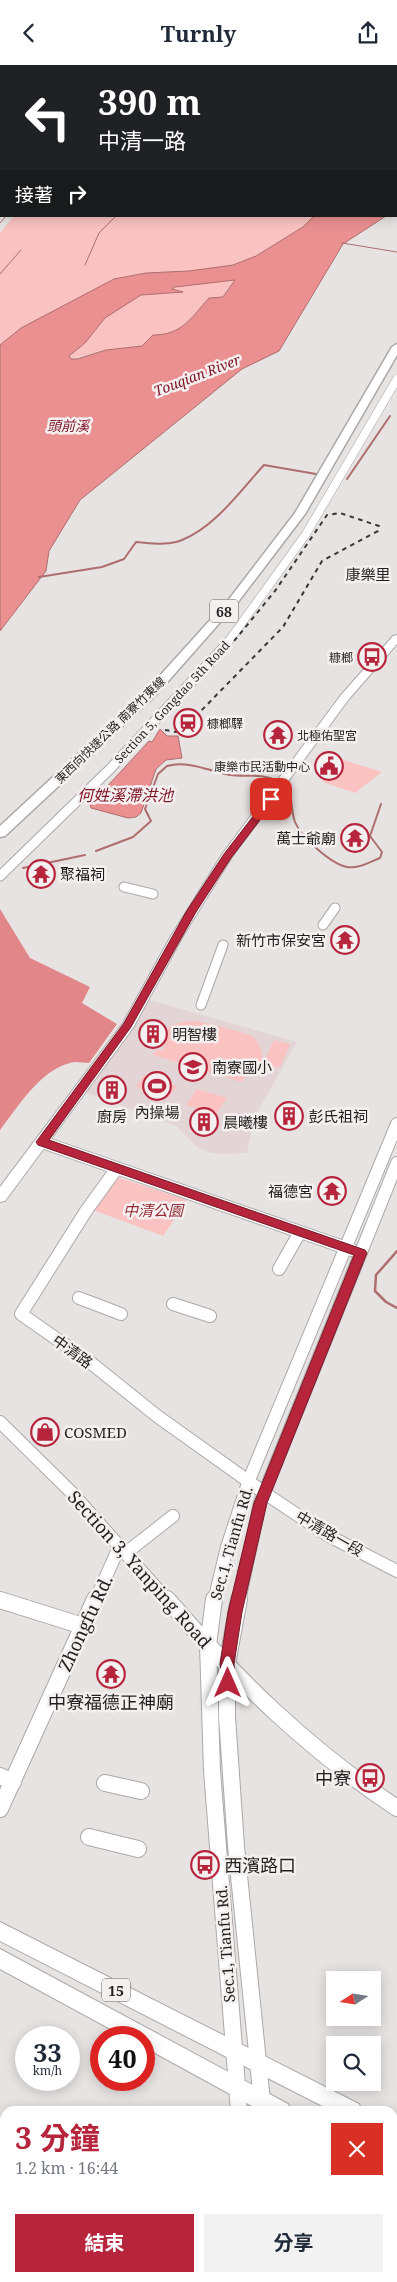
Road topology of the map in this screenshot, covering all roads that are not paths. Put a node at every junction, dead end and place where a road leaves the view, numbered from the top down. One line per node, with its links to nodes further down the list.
1 (397, 347): 5 (highway, 東西向快速公路 南寮竹東線 / 68)
2 (397, 363): 6 (highway, 東西向快速公路 南寮竹東線 / 68)
3 (397, 379): 7 (street, Section 5, Gongdao 5th Road)
4 (397, 638): 15 (main road)
5 (0, 833)
6 (0, 847)
7 (0, 875)
8 (124, 887): 9 (street)
9 (153, 894)
10 (335, 908): 11 (street)
11 (323, 925)
12 (223, 945): 13 (street)
13 (201, 1005)
14 (397, 1124): 20 (street, Sec.1, Tianfu Rd.)
15 (42, 1142): 17 (street); 18 (main road)
16 (397, 1163): 21 (street, Sec.1, Tianfu Rd.)
17 (117, 1168): 19 (street); 28 (street, 中清路)
18 (0, 1197)
19 (300, 1232): 20 (street); 22 (street)
20 (345, 1248): 21 (street); 28 (street, Sec.1, Tianfu Rd.)
21 (361, 1253): 29 (street, Sec.1, Tianfu Rd.)
22 (279, 1269)
23 (79, 1298): 25 (street)
24 (173, 1304): 26 (street)
25 (121, 1314)
26 (210, 1316)
27 (0, 1422): 31 (street, Section 3, Yanping Road)
28 (249, 1481): 29 (street, 中清路); 35 (street, Sec.1, Tianfu Rd.)
29 (265, 1492): 32 (street, 中清路一段); 36 (street, Sec.1, Tianfu Rd.)
30 (173, 1516): 31 (street)
31 (124, 1549): 34 (street, Zhongfu Rd.); 35 (street, Section 3, Yanping Road)
32 (397, 1571)
33 (0, 1600): 34 (street)
34 (83, 1626): 37 (street, Zhongfu Rd.)
35 (208, 1645): 36 (street, Section 3, Yanping Road); 46 (street, Sec.1, Tianfu Rd.)
36 (227, 1664): 40 (street, Section 3, Yanping Road); 47 (street, Sec.1, Tianfu Rd.)
37 (6, 1779): 41 (street, Zhongfu Rd.)
38 (105, 1783): 39 (street)
39 (141, 1791)
40 (397, 1808)
41 (0, 1809)
42 (89, 1837): 43 (street)
43 (138, 1849)
44 (0, 1931): 46 (main road, 15)
45 (0, 1959): 48 (main road, 15)
46 (232, 2050): 47 (main road, 15); 48 (street, Sec.1, Tianfu Rd.)
47 (259, 2064): 50 (street, Sec.1, Tianfu Rd.); 51 (main road, 15)
48 (236, 2085): 49 (street, Sec.1, Tianfu Rd.); 50 (main road, 15)
49 (238, 2106)
50 (262, 2106)
51 (342, 2106)

